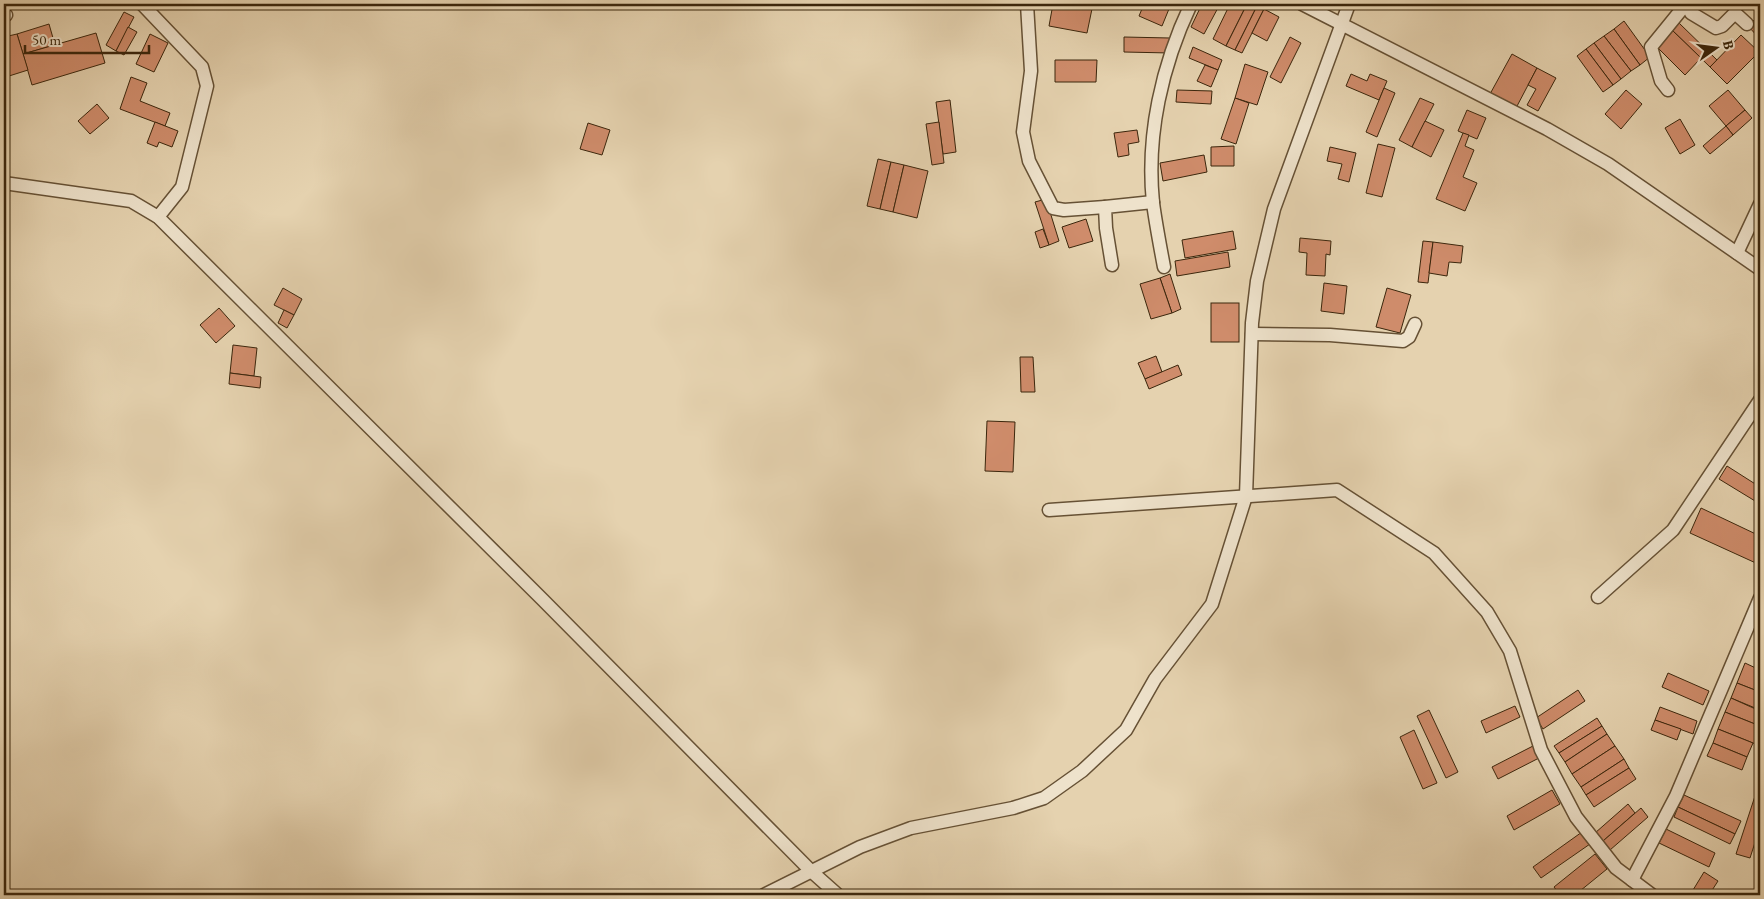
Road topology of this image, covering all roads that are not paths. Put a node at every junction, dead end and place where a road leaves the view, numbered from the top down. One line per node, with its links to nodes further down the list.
1 (142, 4): 14 (street)
2 (1027, 4): 13 (street)
3 (1191, 4): 11 (street)
4 (1302, 4): 8 (street)
5 (1349, 4): 8 (street)
6 (1687, 4): 7 (street); 9 (street)
7 (1747, 24)
8 (1341, 25): 15 (street); 20 (street)
9 (1668, 90)
10 (4, 183): 14 (street)
11 (1153, 202): 13 (street); 17 (street)
12 (1760, 204): 15 (street)
13 (1105, 206): 16 (street)
14 (158, 217): 26 (street)
15 (1737, 253): 18 (street)
16 (1112, 265)
17 (1164, 267)
18 (1760, 270)
19 (1415, 324): 20 (street)
20 (1252, 334): 22 (street)
21 (1760, 400): 24 (street)
22 (1246, 496): 23 (street); 26 (street); 27 (street)
23 (1049, 510)
24 (1598, 596)
25 (1760, 598): 27 (street)
26 (810, 871): 28 (street); 29 (street)
27 (1632, 880): 30 (street)
28 (764, 895)
29 (838, 895)
30 (1652, 895)

